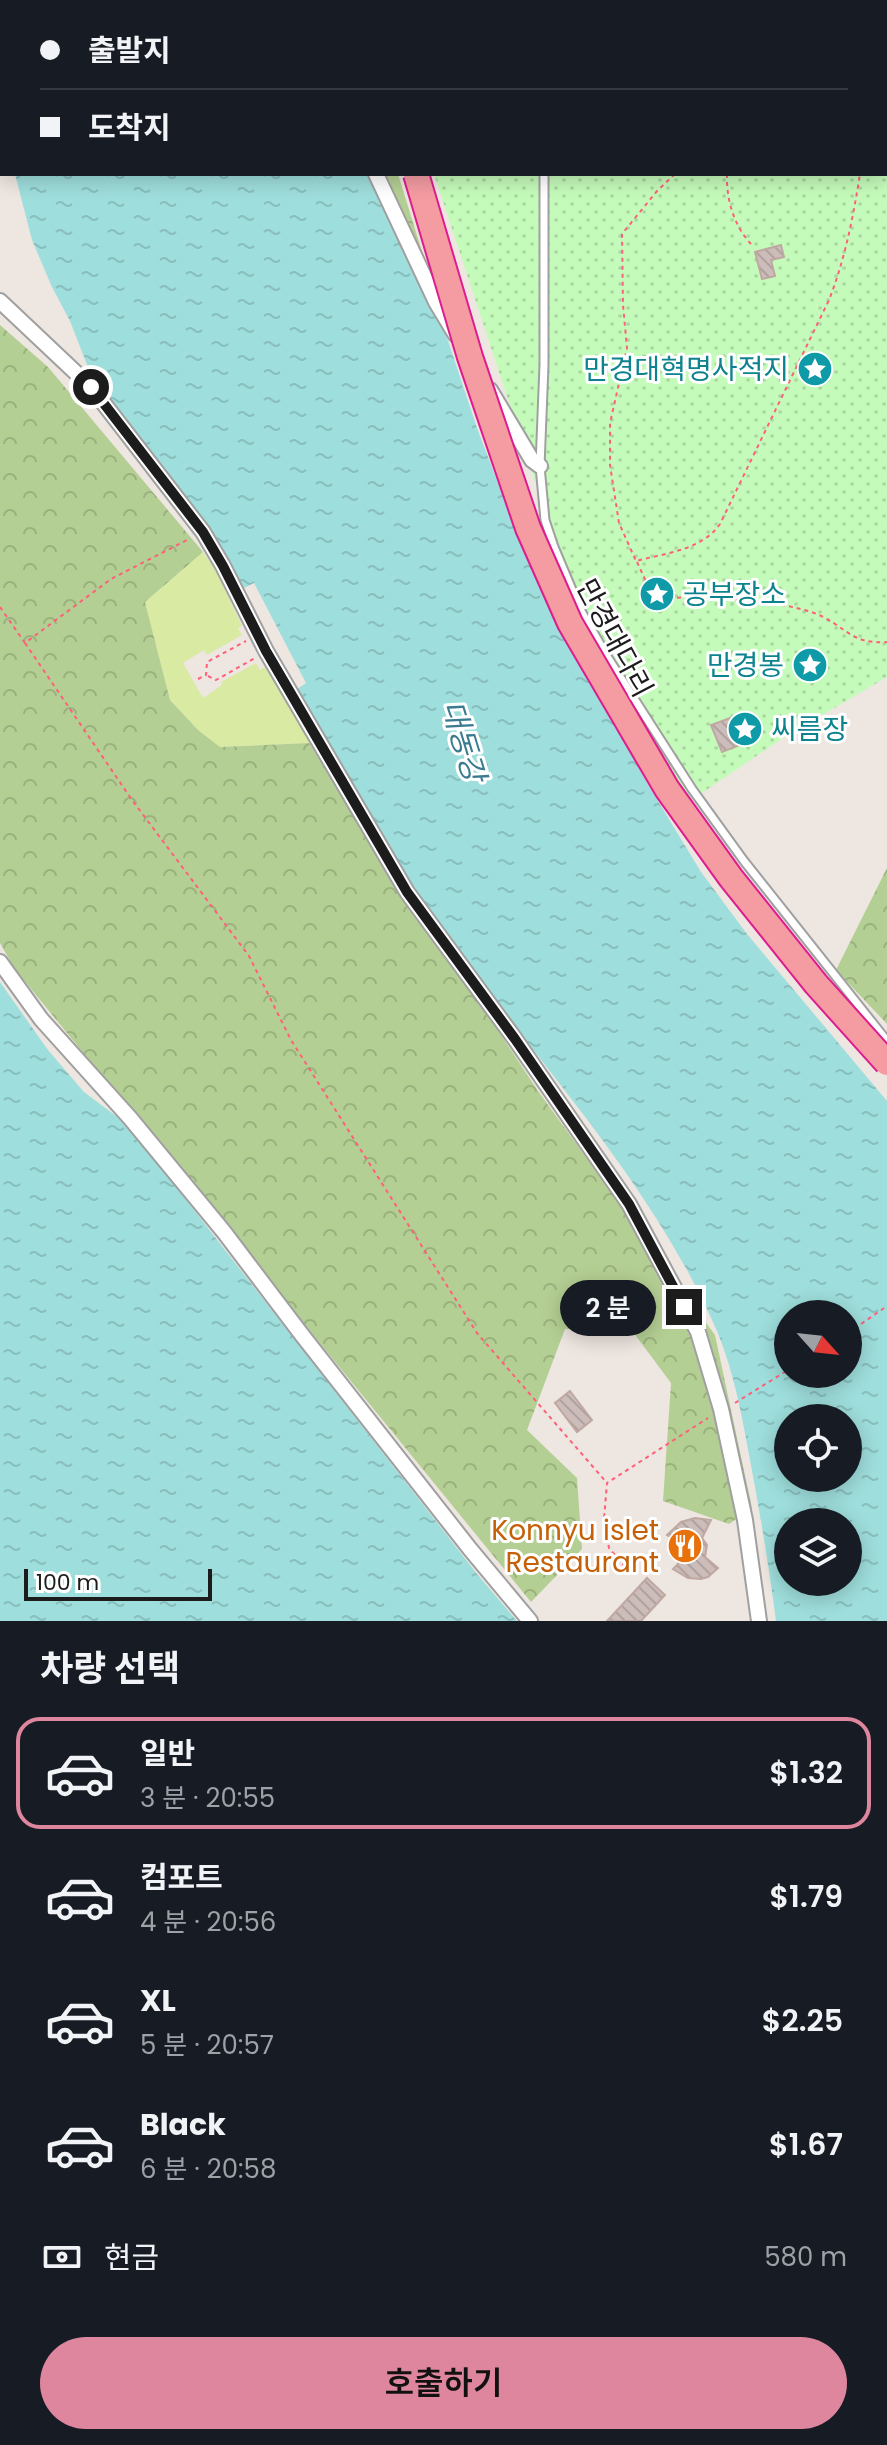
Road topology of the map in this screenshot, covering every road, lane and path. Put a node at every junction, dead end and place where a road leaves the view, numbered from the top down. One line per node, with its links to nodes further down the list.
1 (377, 176): 9 (street)
2 (417, 176): 21 (highway, 만경대다리, bridge)
3 (544, 176): 9 (lane)
4 (673, 176): 11 (path)
5 (727, 176): 7 (path)
6 (860, 176): 11 (path)
7 (751, 244)
8 (0, 301): 10 (street)
9 (540, 466): 20 (lane)
10 (203, 532): 15 (path); 25 (street)
11 (636, 561): 14 (path)
12 (0, 607): 15 (path)
13 (245, 642): 17 (path)
14 (887, 642)
15 (25, 643): 26 (path)
16 (253, 659): 17 (path)
17 (206, 675): 18 (path)
18 (198, 679)
19 (0, 962): 28 (street)
20 (887, 1041)
21 (887, 1063)
22 (887, 1306): 23 (path)
23 (862, 1323)
24 (774, 1378): 25 (path)
25 (728, 1406): 26 (path); 29 (street)
26 (607, 1483): 27 (path)
27 (625, 1567)
28 (530, 1621)
29 (759, 1621)

